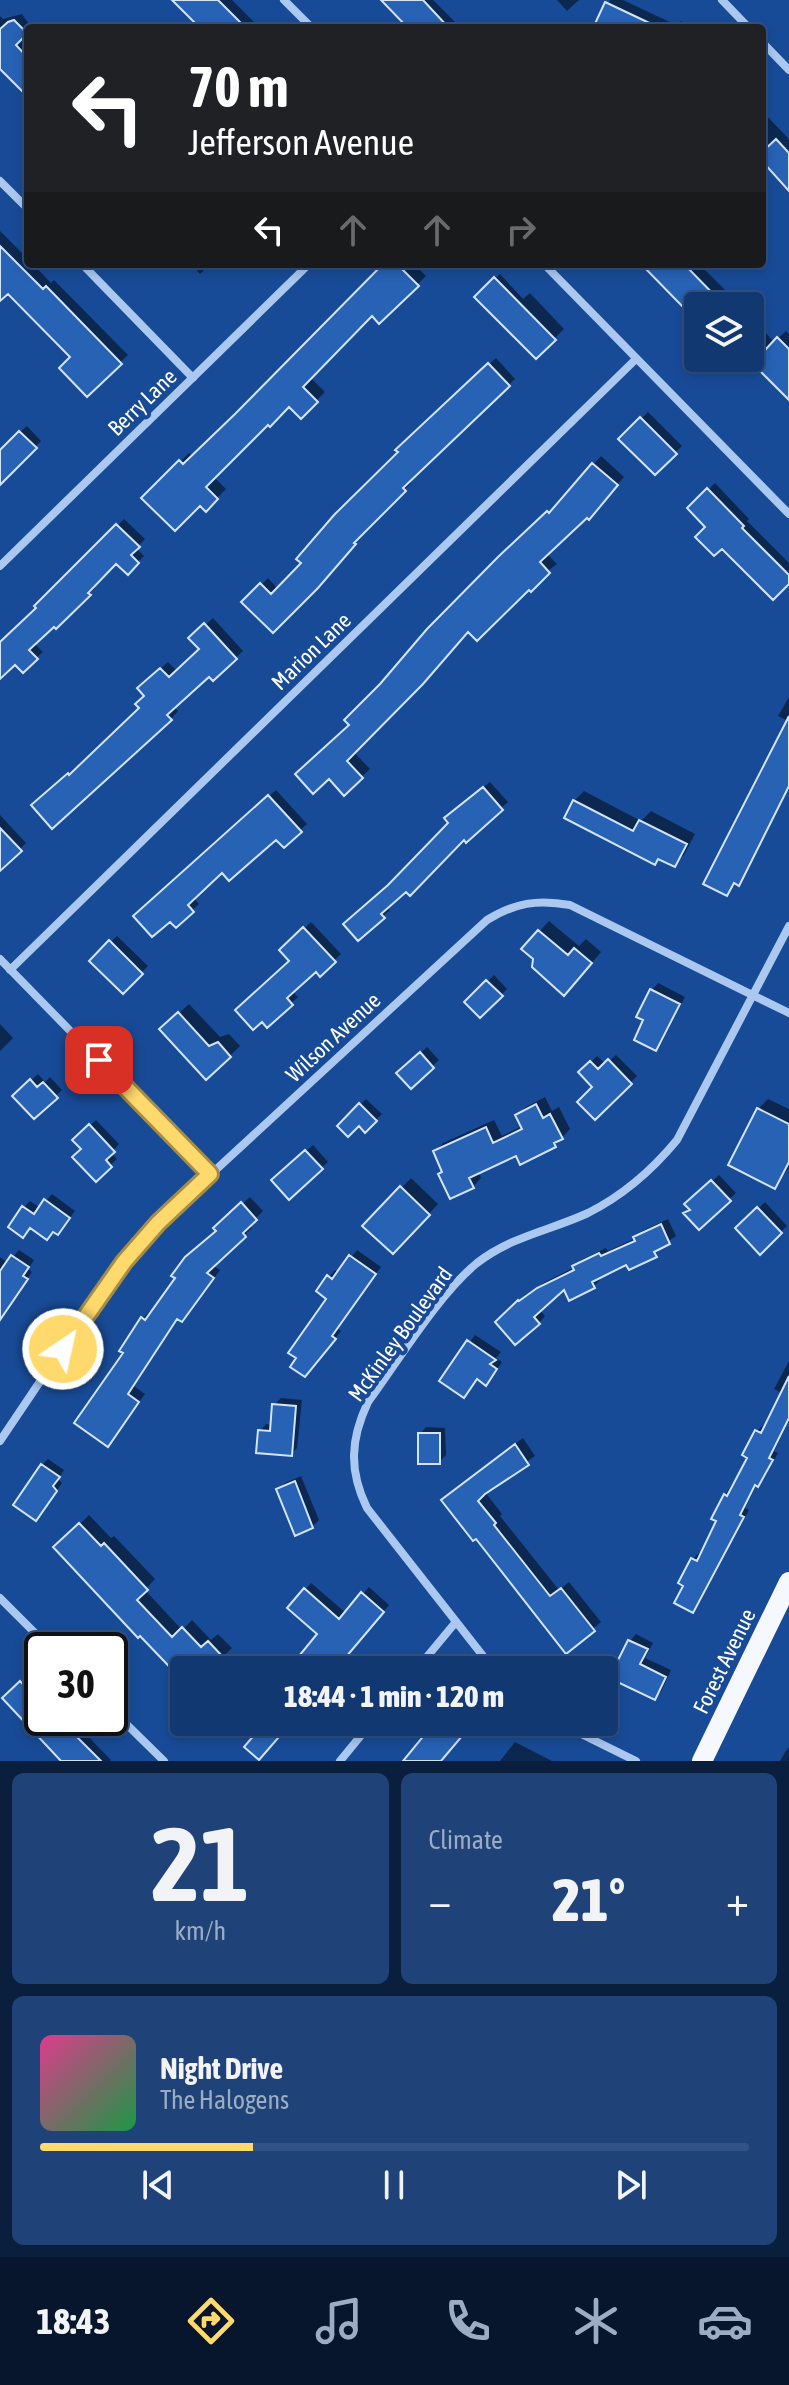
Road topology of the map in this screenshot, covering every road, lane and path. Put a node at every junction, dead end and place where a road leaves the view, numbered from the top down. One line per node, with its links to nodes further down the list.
1 (284, 0): 3 (street)
2 (722, 0): 4 (street)
3 (308, 24)
4 (745, 24)
5 (766, 46): 6 (street)
6 (789, 70)
7 (0, 181): 8 (street)
8 (24, 205)
9 (86, 268): 13 (street)
10 (305, 268): 13 (street, Berry Lane)
11 (548, 268): 12 (street)
12 (636, 359): 14 (street); 18 (street, Marion Lane)
13 (193, 378): 15 (street, Berry Lane)
14 (789, 514)
15 (0, 566)
16 (789, 926): 19 (street, McKinley Boulevard)
17 (0, 959): 18 (street)
18 (10, 970): 21 (street)
19 (753, 995): 20 (street, Wilson Avenue); 21 (street, Wilson Avenue); 25 (street, McKinley Boulevard)
20 (789, 1013)
21 (210, 1174): 22 (street, Wilson Avenue)
22 (0, 1441)
23 (789, 1582): 35 (main road, Forest Avenue)
24 (0, 1598): 26 (street)
25 (455, 1623): 27 (street); 28 (street, McKinley Boulevard)
26 (34, 1632)
27 (428, 1656)
28 (482, 1656)
29 (128, 1726): 32 (street)
30 (361, 1736): 33 (street)
31 (585, 1736): 34 (street)
32 (164, 1761)
33 (340, 1761)
34 (636, 1761)
35 (702, 1761)

